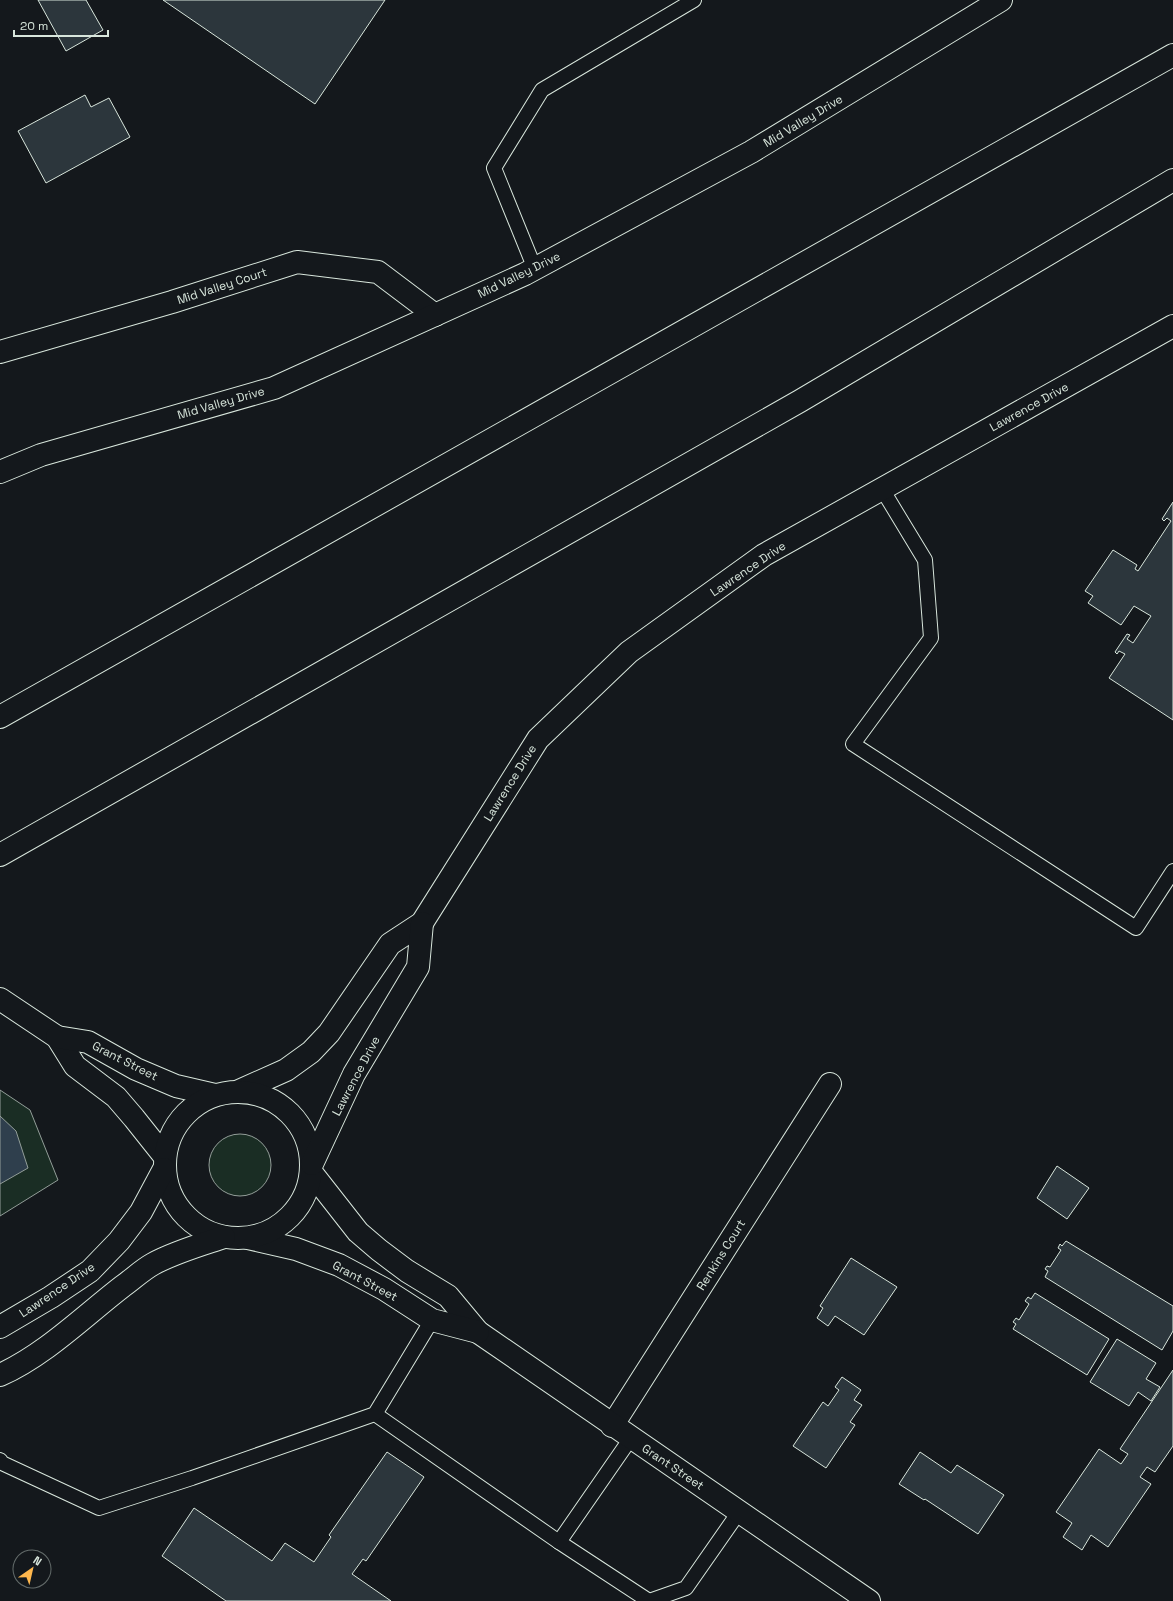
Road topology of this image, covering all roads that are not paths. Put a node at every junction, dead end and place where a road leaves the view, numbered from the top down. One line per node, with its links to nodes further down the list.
1 (694, 0): 5 (lane)
2 (1001, 0): 5 (main road, Mid Valley Drive)
3 (1173, 55): 11 (main road)
4 (1173, 180): 12 (main road)
5 (535, 269): 6 (main road, Mid Valley Drive)
6 (435, 315): 8 (main road, Mid Valley Court); 9 (main road, Mid Valley Drive)
7 (1173, 326): 10 (main road, Lawrence Drive)
8 (0, 352)
9 (0, 472)
10 (882, 489): 13 (lane); 14 (main road, Lawrence Drive)
11 (0, 718)
12 (0, 855)
13 (1173, 871)
14 (422, 923): 18 (main road, Lawrence Drive); 21 (main road, Lawrence Drive)
15 (0, 999): 16 (main road, Grant Street)
16 (57, 1037): 19 (main road, Grant Street); 20 (main road, Grant Street)
17 (830, 1084): 29 (main road, Renkins Court)
18 (239, 1091): 19 (main road); 21 (main road)
19 (215, 1094): 20 (main road)
20 (165, 1163): 22 (main road); 25 (main road, Lawrence Drive)
21 (312, 1168): 23 (main road); 26 (main road, Grant Street)
22 (224, 1237): 23 (main road); 27 (main road)
23 (248, 1238): 24 (main road, Grant Street)
24 (432, 1320): 26 (main road, Grant Street); 28 (lane)
25 (0, 1327)
26 (478, 1332): 29 (main road, Grant Street)
27 (0, 1375)
28 (375, 1414): 31 (lane); 33 (lane)
29 (612, 1426): 30 (main road, Grant Street)
30 (631, 1438): 32 (main road, Grant Street); 33 (lane)
31 (0, 1460)
32 (739, 1512): 34 (lane); 35 (main road, Grant Street)
33 (559, 1542): 34 (lane)
34 (649, 1601)
35 (869, 1601)

